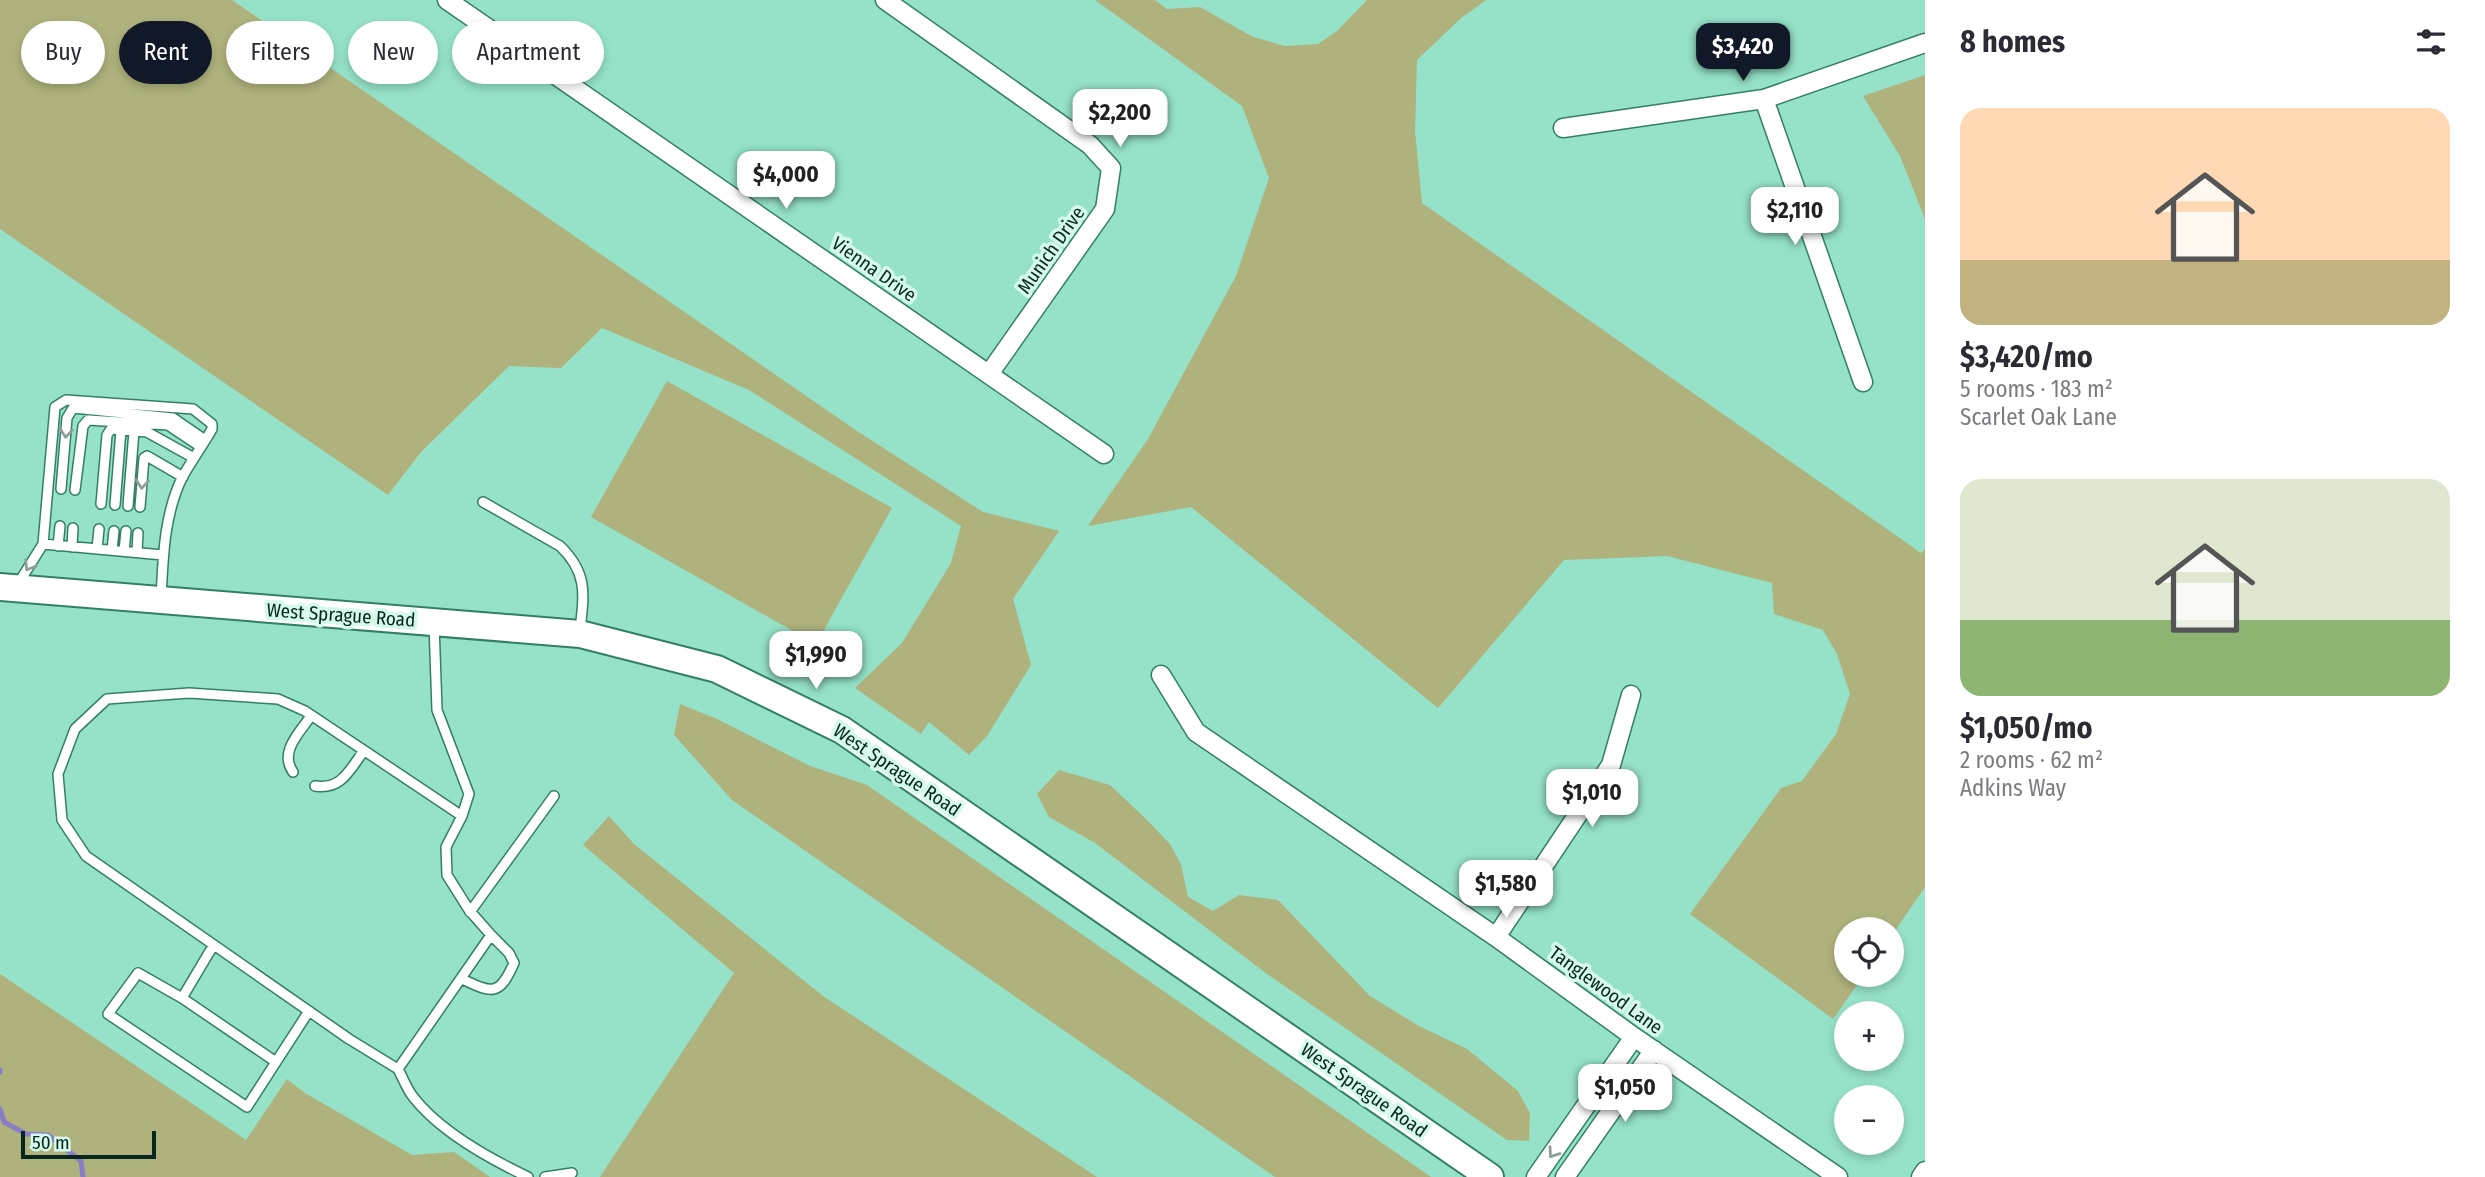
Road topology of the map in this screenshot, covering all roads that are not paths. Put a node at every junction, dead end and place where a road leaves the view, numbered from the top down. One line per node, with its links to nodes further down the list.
1 (447, 0): 6 (street, Vienna Drive)
2 (885, 0): 6 (street, Munich Drive)
3 (1925, 43): 4 (street)
4 (1764, 99): 5 (street); 7 (street)
5 (1563, 128)
6 (989, 374): 11 (street, Vienna Drive)
7 (1863, 382)
8 (121, 430): 9 (lane); 17 (lane); 18 (lane)
9 (134, 431): 12 (lane); 19 (lane)
10 (203, 444): 12 (lane); 14 (lane, one-way to 14); 15 (lane); 27 (lane)
11 (1104, 454)
12 (194, 458): 13 (lane)
13 (183, 477): 20 (lane, one-way to 20); 34 (lane)
14 (61, 489)
15 (75, 491)
16 (483, 502): 38 (lane)
17 (101, 503)
18 (115, 505)
19 (128, 506)
20 (140, 507)
21 (60, 526): 28 (lane)
22 (73, 528): 29 (lane)
23 (99, 529): 30 (lane)
24 (114, 531): 31 (lane)
25 (126, 531): 32 (lane)
26 (138, 533): 33 (lane)
27 (43, 544): 28 (lane); 35 (lane, one-way to 35)
28 (58, 546): 29 (lane)
29 (72, 547): 30 (lane)
30 (97, 549): 31 (lane)
31 (112, 550): 32 (lane)
32 (124, 551): 33 (lane)
33 (137, 552): 34 (lane)
34 (163, 555): 36 (lane)
35 (8, 588): 36 (street, West Sprague Road)
36 (160, 601): 37 (street, West Sprague Road)
37 (434, 622): 38 (street, West Sprague Road); 46 (lane)
38 (580, 634): 62 (street, West Sprague Road)
39 (1161, 675): 49 (street, Tanglewood Lane)
40 (1631, 695): 49 (street)
41 (311, 716): 42 (lane); 43 (lane); 50 (lane)
42 (363, 752): 44 (lane); 46 (lane)
43 (293, 772)
44 (315, 786)
45 (554, 796): 47 (lane)
46 (462, 816): 47 (lane)
47 (470, 912): 48 (lane)
48 (491, 935): 51 (lane); 51 (lane)
49 (1496, 937): 54 (street, Tanglewood Lane)
50 (213, 946): 52 (lane); 53 (lane)
51 (462, 979): 57 (lane)
52 (182, 999): 56 (lane); 56 (lane)
53 (309, 1012): 56 (lane); 57 (lane)
54 (1634, 1037): 55 (street, Tanglewood Lane); 63 (street, one-way to 63)
55 (1654, 1050): 64 (street); 65 (street, Tanglewood Lane)
56 (276, 1062)
57 (398, 1069): 60 (lane)
58 (1925, 1171): 66 (street)
59 (572, 1172): 61 (lane)
60 (528, 1177)
61 (545, 1177)
62 (1490, 1177)
63 (1536, 1177)
64 (1565, 1177)
65 (1839, 1177)
66 (1921, 1177)

